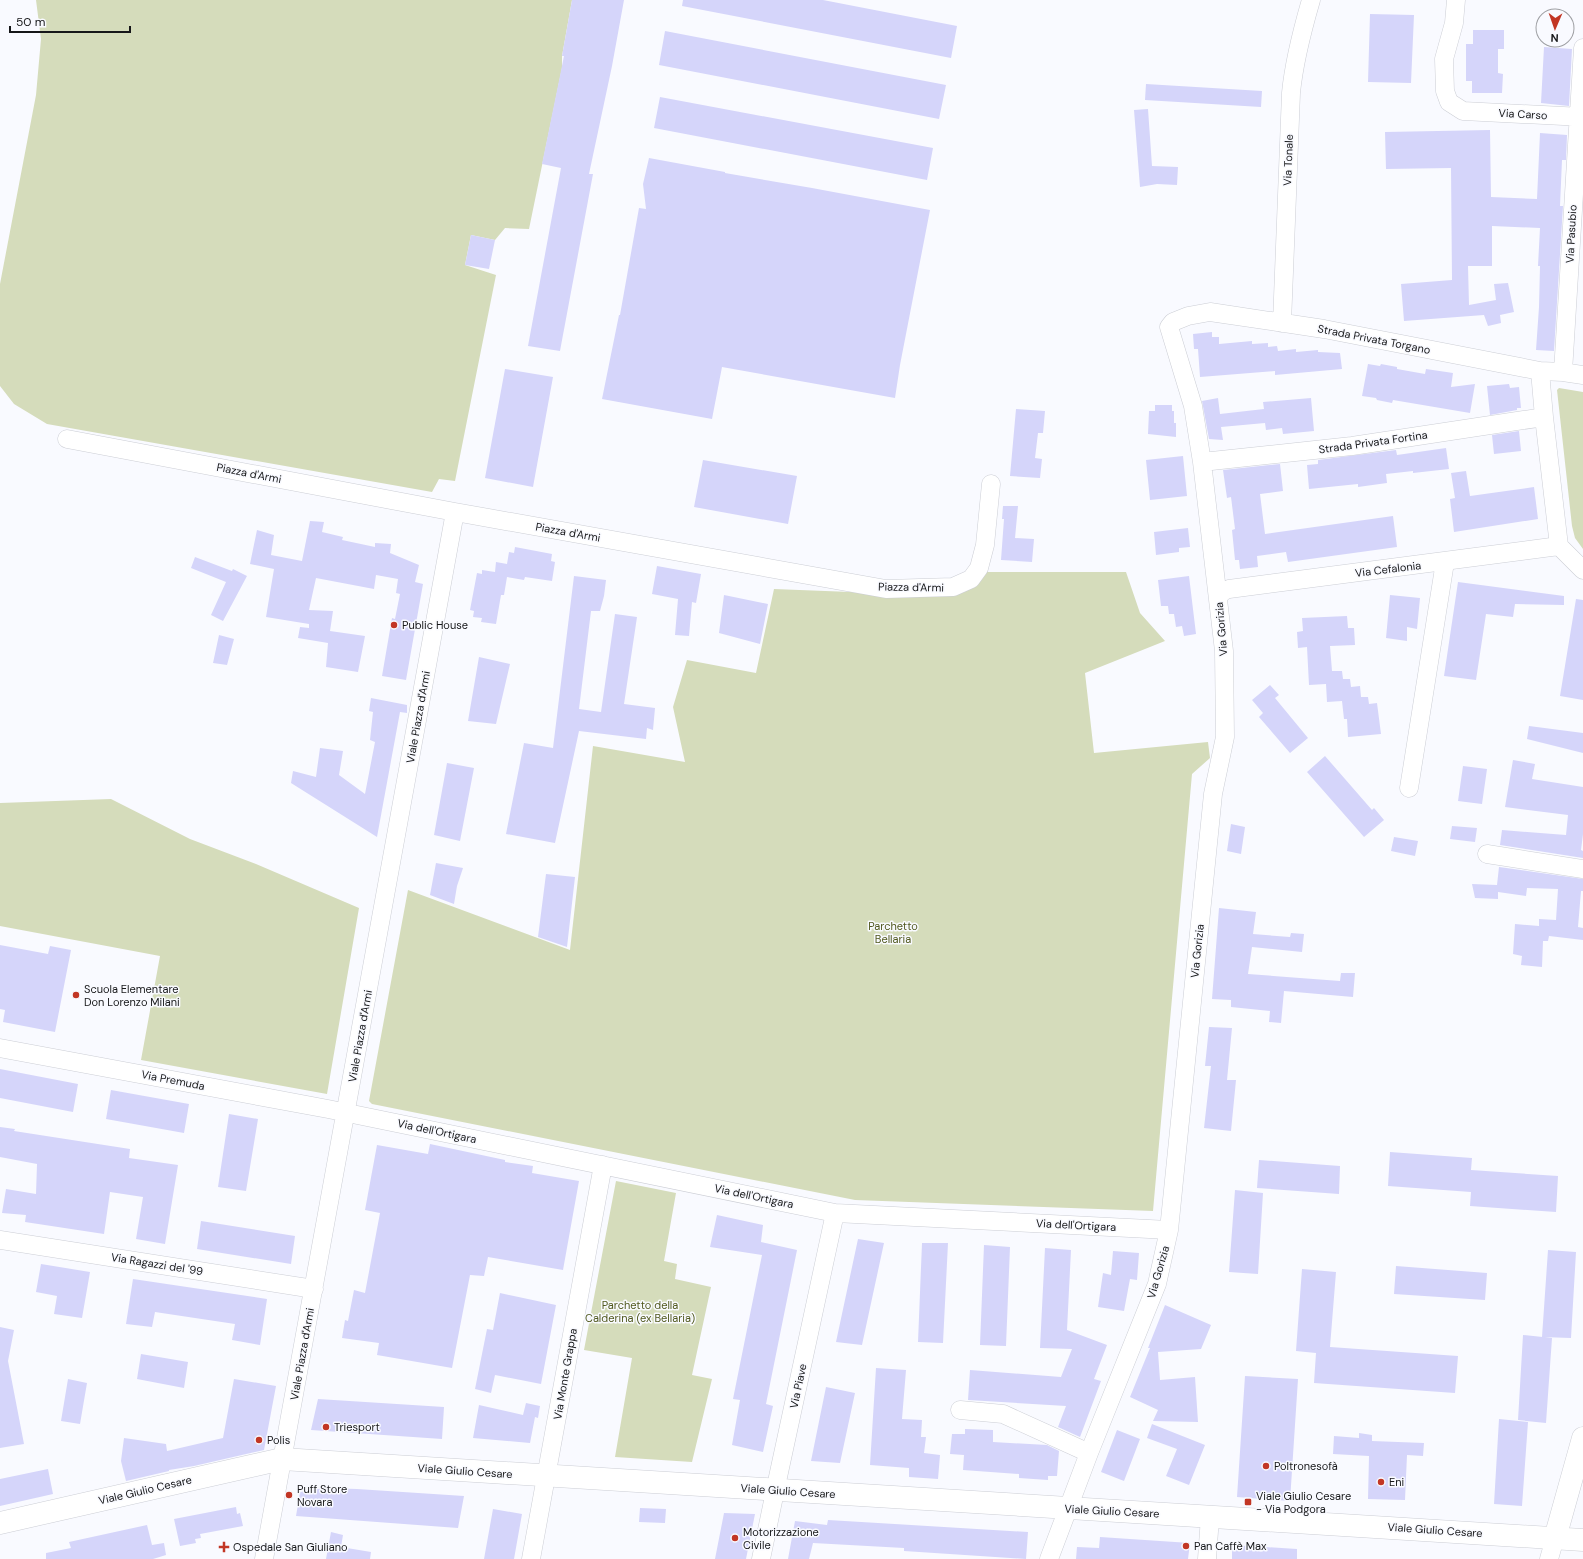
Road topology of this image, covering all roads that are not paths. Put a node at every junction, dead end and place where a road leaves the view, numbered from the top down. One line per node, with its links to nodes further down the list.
1 (1311, 0): 5 (street, Via Tonale)
2 (1456, 0): 4 (street, Via Carso)
3 (1583, 48): 4 (street, Via Pasubio)
4 (1580, 117): 8 (street, Via Pasubio)
5 (1282, 323): 6 (street, Strada Privata Torgano); 7 (street, Strada Privata Torgano)
6 (1170, 328): 12 (street, Via Gorizia)
7 (1540, 371): 8 (street, Strada Privata Torgano); 10 (street)
8 (1563, 372): 9 (street, Strada Privata Torgano)
9 (1583, 375)
10 (1544, 417): 12 (street, Strada Privata Fortina); 15 (street)
11 (67, 439): 14 (street, Piazza d'Armi)
12 (1202, 462): 18 (street, Via Gorizia)
13 (991, 484): 14 (street, Piazza d'Armi)
14 (455, 512): 23 (street, Viale Piazza d'Armi)
15 (1559, 546): 16 (street, Via Cefalonia); 17 (street)
16 (1446, 562): 18 (street, Via Cefalonia); 19 (street)
17 (1583, 570)
18 (1218, 596): 26 (street, Via Gorizia)
19 (1409, 788)
20 (1488, 854): 21 (street)
21 (1583, 869)
22 (0, 1048): 23 (street, Via Premuda)
23 (346, 1112): 24 (street, Via dell'Ortigara); 28 (street, Viale Piazza d'Armi)
24 (603, 1165): 25 (street, Via dell'Ortigara); 33 (street, Via Monte Grappa)
25 (836, 1213): 26 (street, Via dell'Ortigara); 34 (street, Via Piave)
26 (1169, 1230): 31 (street, Via Gorizia)
27 (0, 1240): 28 (street, Via Ragazzi del '99)
28 (314, 1288): 32 (street, Viale Piazza d'Armi)
29 (960, 1410): 31 (street)
30 (1583, 1438): 38 (main road)
31 (1089, 1453): 35 (street, Via Gorizia)
32 (282, 1459): 33 (main road, Viale Giulio Cesare); 37 (main road, Viale Giulio Cesare); 40 (street, Viale Piazza d'Armi)
33 (547, 1476): 34 (main road, Viale Giulio Cesare); 41 (street, Via Monte Grappa)
34 (775, 1490): 35 (main road, Viale Giulio Cesare); 42 (street, Via Piave)
35 (1068, 1509): 36 (main road, Viale Giulio Cesare); 43 (street, Via Gorizia)
36 (1210, 1517): 38 (main road, Viale Giulio Cesare); 44 (street)
37 (0, 1523)
38 (1555, 1538): 39 (main road, Viale Giulio Cesare); 45 (street)
39 (1583, 1540)
40 (264, 1559)
41 (531, 1559)
42 (761, 1559)
43 (1049, 1559)
44 (1207, 1559)
45 (1549, 1559)

